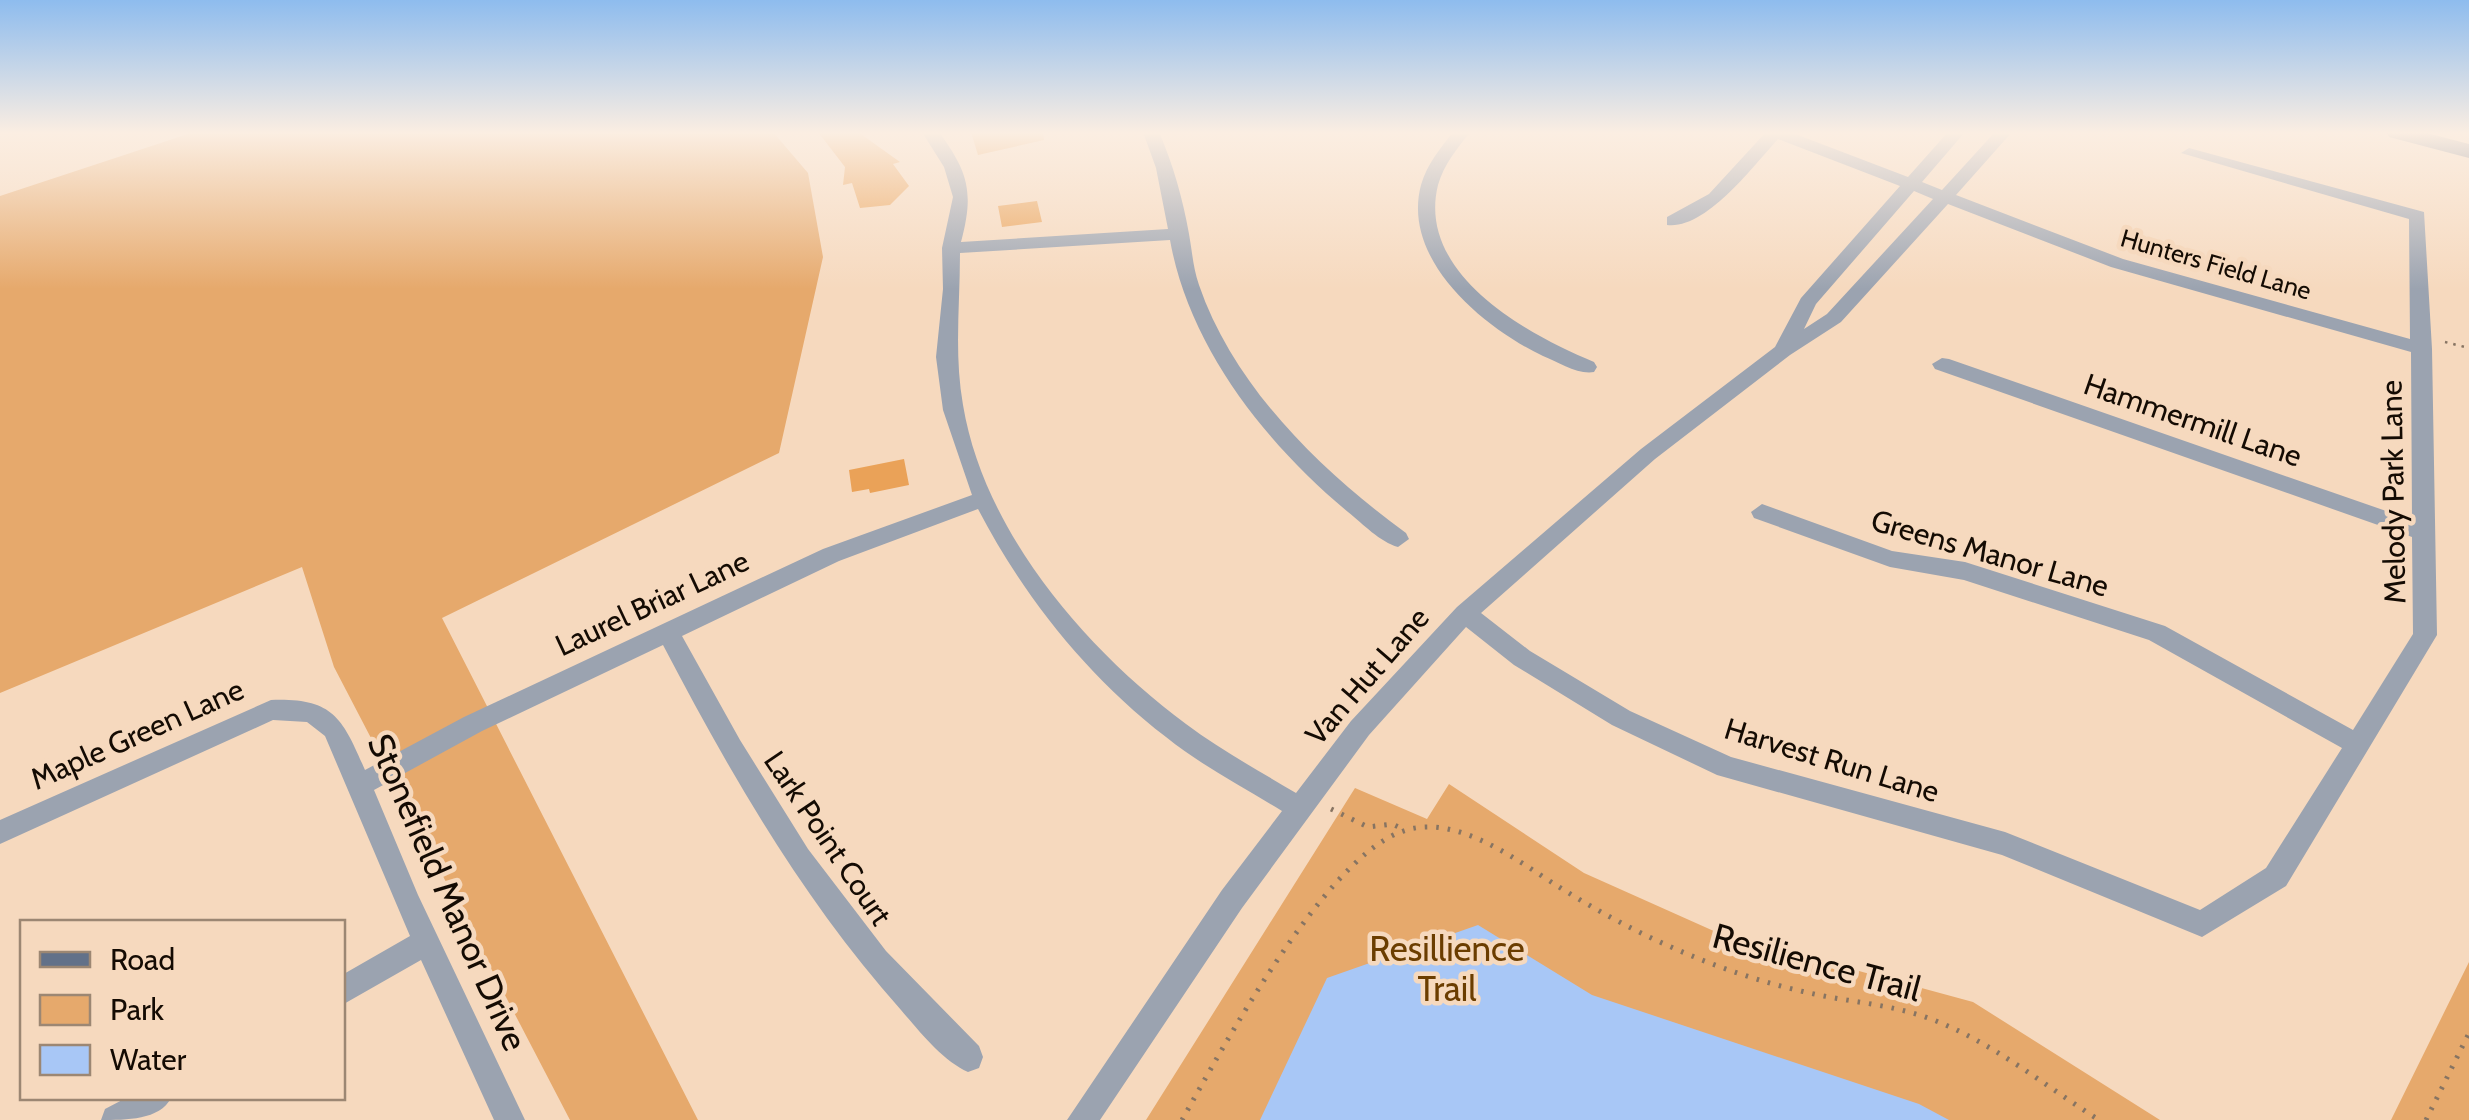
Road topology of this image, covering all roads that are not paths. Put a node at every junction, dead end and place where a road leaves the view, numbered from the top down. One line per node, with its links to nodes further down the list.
1 (957, 184): 12 (street)
2 (1171, 184): 11 (street)
3 (1430, 184): 16 (street)
4 (1727, 184): 10 (street)
5 (1909, 184): 8 (street, Hunters Field Lane)
6 (1959, 184): 9 (street, Van Hut Lane)
7 (2303, 184): 13 (street, Melody Park Lane)
8 (1913, 186): 9 (street, Hunters Field Lane); 14 (street, Van Hut Lane)
9 (1947, 198): 13 (street, Hunters Field Lane); 14 (street, Van Hut Lane)
10 (1673, 221)
11 (1180, 234): 12 (street); 20 (street)
12 (951, 248): 17 (street)
13 (2422, 349): 19 (street, Melody Park Lane)
14 (1783, 351): 21 (street, Van Hut Lane)
15 (1942, 364): 19 (street, Hammermill Lane)
16 (1586, 367)
17 (983, 499): 22 (street, Laurel Briar Lane); 26 (street)
18 (1762, 512): 24 (street, Greens Manor Lane)
19 (2424, 533): 24 (street, Melody Park Lane)
20 (1398, 538)
21 (1465, 614): 26 (street, Van Hut Lane); 28 (street, Harvest Run Lane)
22 (667, 631): 25 (street, Laurel Briar Lane); 31 (street, Lark Point Court)
23 (303, 708): 25 (street, Stonefield Manor Drive); 27 (street, Maple Green Lane)
24 (2357, 744): 28 (street, Melody Park Lane)
25 (358, 786): 29 (street, Stonefield Manor Drive)
26 (1305, 802): 35 (street, Van Hut Lane)
27 (0, 832)
28 (2202, 924)
29 (426, 942): 30 (street); 34 (street, Stonefield Manor Drive)
30 (345, 988)
31 (968, 1058)
32 (152, 1100): 33 (street)
33 (116, 1120)
34 (510, 1120)
35 (1082, 1120)

